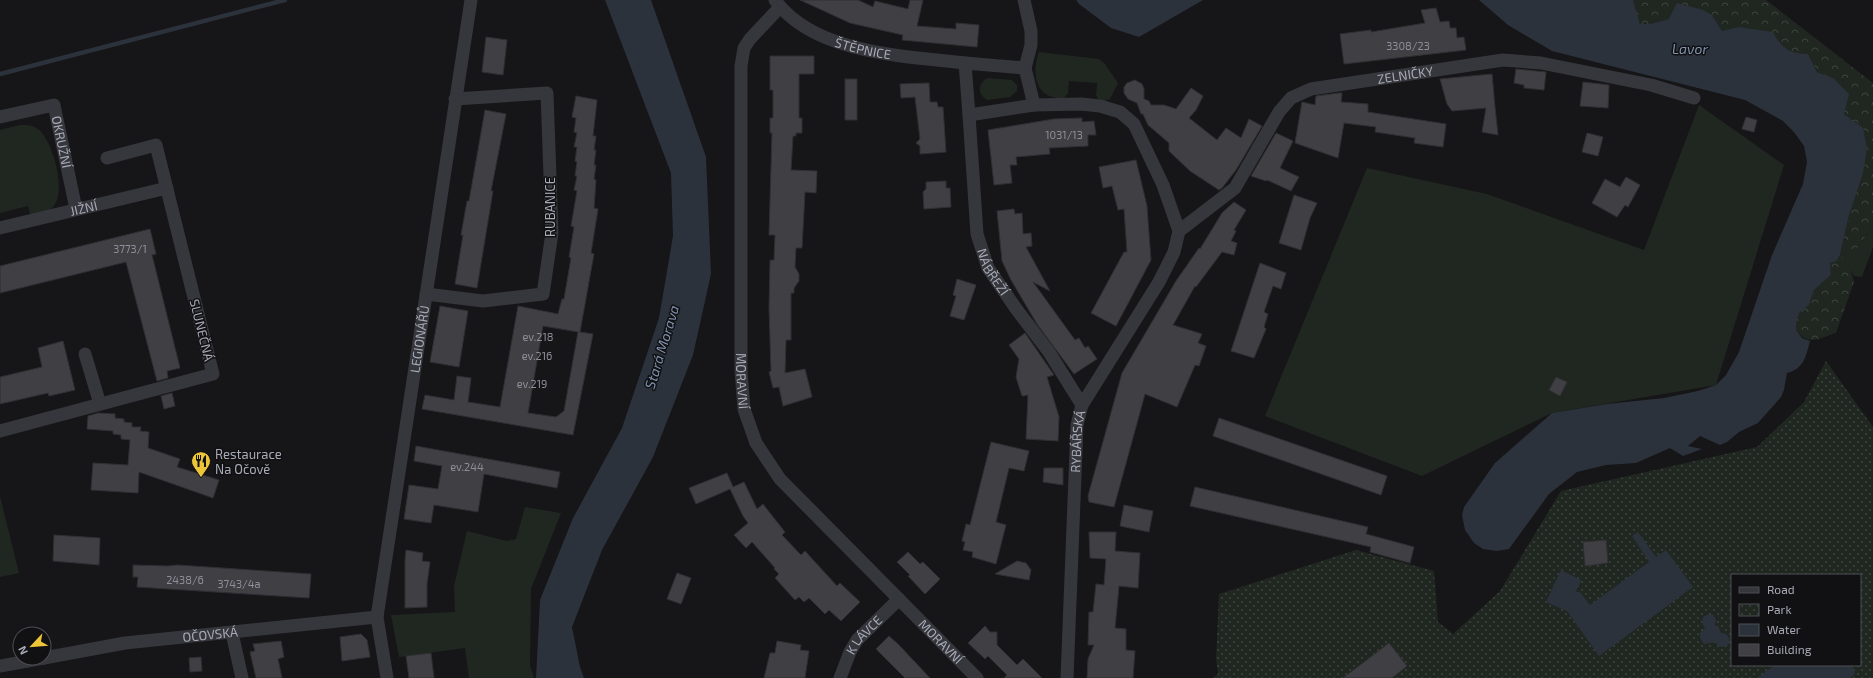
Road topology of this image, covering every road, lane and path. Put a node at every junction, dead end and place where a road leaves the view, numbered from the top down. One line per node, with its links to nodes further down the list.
1 (471, 0): 7 (street, LEGIONÁŘŮ)
2 (1024, 0): 5 (street)
3 (777, 4): 4 (street, ŠTĚPNICE); 21 (street, MORAVNÍ)
4 (965, 63): 5 (street); 9 (street, NÁBŘEŽÍ)
5 (1025, 68): 8 (street)
6 (1694, 98): 15 (street, ZELNIČKY)
7 (455, 99): 16 (street, LEGIONÁŘŮ); 16 (street, RUBANICE)
8 (1034, 105): 9 (street); 15 (street)
9 (969, 115): 19 (street, NÁBŘEŽÍ)
10 (0, 117): 13 (street, OKRUŽNÍ)
11 (107, 158): 12 (street, SLUNEČNÁ)
12 (167, 188): 13 (street, JIŽNÍ); 18 (street, SLUNEČNÁ)
13 (76, 209): 14 (street, JIŽNÍ)
14 (0, 228)
15 (1179, 232): 19 (street, RYBÁŘSKÁ)
16 (426, 294): 22 (street, LEGIONÁŘŮ)
17 (85, 354): 18 (street)
18 (100, 404): 20 (street, SLUNEČNÁ)
19 (1082, 405): 31 (street, RYBÁŘSKÁ)
20 (0, 431)
21 (899, 599): 29 (street, K LÁVCE); 30 (street, MORAVNÍ)
22 (377, 617): 23 (street, OČOVSKÁ); 28 (street, LEGIONÁŘŮ)
23 (232, 633): 24 (street, OČOVSKÁ); 27 (street)
24 (52, 657)
25 (12, 664): 26 (street, OČOVSKÁ)
26 (0, 666)
27 (242, 678)
28 (387, 678)
29 (840, 678)
30 (977, 678)
31 (1067, 678)

